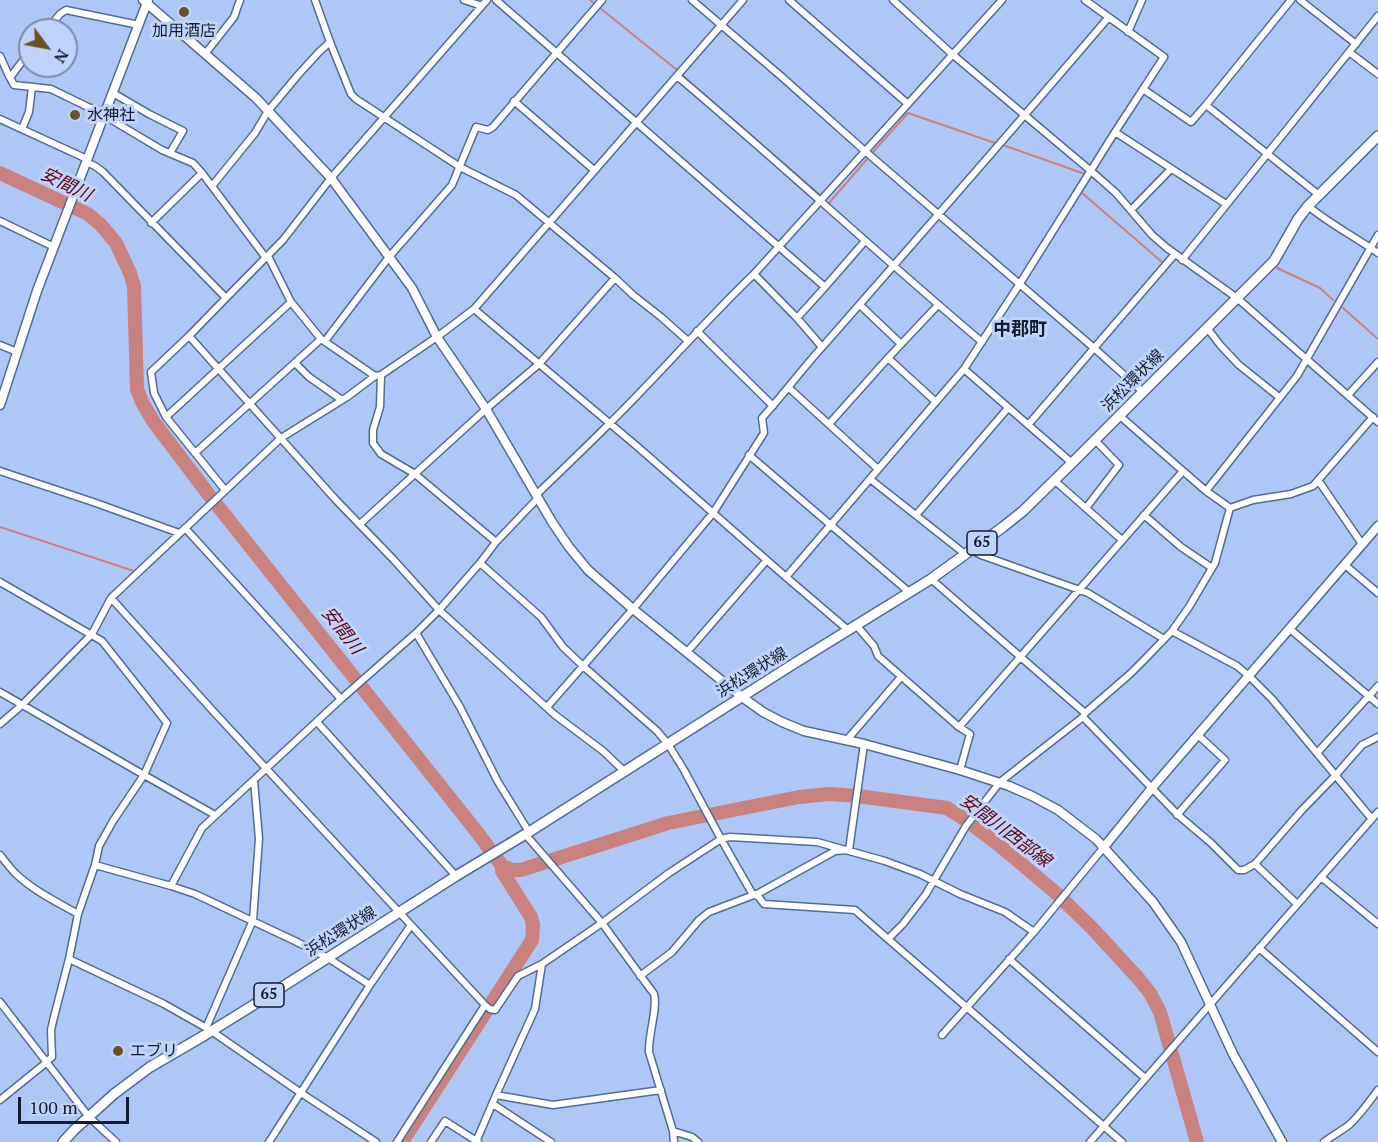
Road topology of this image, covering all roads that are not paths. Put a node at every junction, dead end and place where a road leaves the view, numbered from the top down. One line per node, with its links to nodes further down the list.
1 (240, 0): 28 (street)
2 (315, 0): 24 (street)
3 (464, 0): 17 (street)
4 (487, 0): 17 (street)
5 (496, 0): 26 (street)
6 (692, 0): 22 (street)
7 (743, 0): 22 (street)
8 (789, 0): 39 (street)
9 (893, 0): 29 (street)
10 (1002, 0): 29 (street)
11 (1085, 0): 20 (street)
12 (1142, 0): 23 (street)
13 (1291, 0): 40 (street)
14 (1300, 0): 25 (street)
15 (146, 1): 21 (street); 28 (street)
16 (598, 4): 26 (street)
17 (482, 6): 44 (street)
18 (1378, 16): 25 (street)
19 (57, 18): 21 (street)
20 (1108, 18): 23 (street); 43 (street)
21 (139, 25): 37 (street)
22 (721, 25): 34 (street); 50 (street)
23 (1128, 32): 36 (street)
24 (330, 42): 41 (street); 44 (street)
25 (1356, 44): 27 (street)
26 (556, 52): 38 (street); 46 (street)
27 (1349, 52): 32 (street); 52 (street)
28 (205, 54): 41 (street)
29 (952, 54): 39 (street); 43 (street)
30 (0, 56): 33 (street)
31 (18, 67): 33 (street)
32 (1378, 74)
33 (9, 76): 35 (street)
34 (677, 76): 46 (street); 62 (street)
35 (32, 87): 42 (street); 47 (street)
36 (1143, 89): 40 (street); 48 (street)
37 (113, 93): 42 (street); 51 (street)
38 (514, 101): 54 (street); 56 (street)
39 (908, 104): 50 (street)
40 (1206, 105): 52 (street)
41 (268, 111): 59 (street); 60 (street)
42 (105, 115): 51 (street); 53 (street)
43 (1025, 115): 57 (street); 66 (street)
44 (385, 118): 54 (street); 59 (street)
45 (0, 119): 47 (street)
46 (636, 123): 56 (street); 73 (street)
47 (22, 129): 53 (street)
48 (1115, 132): 55 (street); 57 (street)
49 (1378, 136): 61 (main road, 浜松環状線 / 65)
50 (866, 152): 62 (street); 66 (street)
51 (170, 153): 58 (street)
52 (1267, 153): 61 (street); 63 (street)
53 (87, 161): 68 (street); 72 (street)
54 (460, 167): 69 (street); 78 (street)
55 (1171, 169): 63 (street); 65 (street)
56 (594, 170): 69 (street)
57 (1091, 171): 65 (street); 83 (street)
58 (202, 173): 60 (street); 68 (street)
59 (332, 178): 77 (street); 78 (street)
60 (212, 186): 77 (street)
61 (1319, 195): 64 (main road, 浜松環状線 / 65)
62 (820, 202): 71 (street); 73 (street)
63 (1226, 204): 79 (street)
64 (1308, 206): 74 (street); 86 (main road, 浜松環状線 / 65)
65 (1131, 210): 76 (street)
66 (938, 214): 80 (street); 83 (street)
67 (0, 221): 72 (street)
68 (151, 223): 85 (street)
69 (549, 223): 82 (street); 90 (street)
70 (1378, 236): 74 (street)
71 (865, 241): 80 (street); 84 (street)
72 (54, 247): 103 (street)
73 (779, 247): 81 (street); 84 (street)
74 (1370, 248): 75 (street); 105 (street)
75 (1378, 253)
76 (1175, 254): 79 (street); 102 (street)
77 (267, 257): 85 (street); 87 (street)
78 (389, 257): 95 (street); 96 (street)
79 (1182, 260): 86 (street)
80 (893, 266): 88 (street); 89 (street)
81 (754, 274): 91 (street); 93 (street)
82 (615, 278): 97 (street); 108 (street)
83 (1019, 285): 98 (street); 102 (street)
84 (825, 287): 91 (street)
85 (226, 298): 94 (street)
86 (1237, 298): 92 (main road, 浜松環状線 / 65); 105 (street)
87 (291, 302): 96 (street); 109 (street)
88 (860, 305): 99 (street); 101 (street)
89 (938, 305): 98 (street); 99 (street)
90 (474, 309): 95 (street); 108 (street)
91 (797, 318): 101 (street)
92 (1207, 328): 113 (main road, 浜松環状線 / 65); 115 (street)
93 (697, 331): 97 (street); 120 (street)
94 (189, 336): 109 (street); 124 (street)
95 (436, 337): 111 (street); 122 (street)
96 (323, 340): 107 (street); 111 (street)
97 (688, 341): 126 (street)
98 (982, 342): 110 (street)
99 (901, 344): 104 (street)
100 (0, 345): 103 (street)
101 (822, 347): 112 (street)
102 (1094, 348): 113 (street); 128 (street)
103 (17, 352): 119 (street)
104 (888, 358): 117 (street); 127 (street)
105 (1307, 360): 114 (street); 115 (street)
106 (1378, 362): 114 (street)
107 (295, 363): 116 (street); 118 (street)
108 (539, 364): 122 (street); 126 (street)
109 (218, 369): 118 (street); 124 (street)
110 (963, 369): 117 (street); 121 (street)
111 (378, 375): 116 (street); 137 (street)
112 (789, 388): 120 (street); 127 (street)
113 (1143, 392): 123 (main road, 浜松環状線 / 65)
114 (1348, 395): 125 (street)
115 (1280, 396): 142 (street)
116 (342, 400): 129 (street)
117 (936, 402): 134 (street)
118 (249, 404): 129 (street); 131 (street)
119 (0, 405)
120 (773, 406): 132 (street)
121 (1008, 408): 128 (street); 147 (street)
122 (486, 409): 137 (street); 143 (street)
123 (1120, 416): 130 (main road, 浜松環状線 / 65); 136 (street)
124 (166, 417): 131 (street)
125 (1375, 419): 140 (street)
126 (609, 424): 143 (street); 146 (street)
127 (829, 424): 134 (street)
128 (1028, 425): 133 (street)
129 (281, 438): 141 (street); 149 (street)
130 (1095, 440): 133 (main road, 浜松環状線 / 65); 144 (street)
131 (195, 453): 141 (street)
132 (749, 455): 146 (street); 150 (street)
133 (1072, 463): 139 (main road, 浜松環状線 / 65)
134 (878, 469): 138 (street)
135 (0, 471): 152 (street)
136 (1183, 471): 142 (street); 148 (street)
137 (415, 474): 149 (street); 154 (street)
138 (870, 479): 147 (street); 150 (street)
139 (1054, 480): 144 (street); 156 (main road, 浜松環状線 / 65)
140 (1318, 480): 145 (street); 155 (street)
141 (225, 490): 152 (street)
142 (1206, 491): 145 (street)
143 (537, 496): 154 (street); 168 (street)
144 (1086, 508): 153 (street)
145 (1230, 508): 160 (street)
146 (713, 513): 157 (street); 168 (street)
147 (916, 515): 156 (street)
148 (1144, 515): 153 (street); 160 (street)
149 (360, 524): 169 (street)
150 (830, 525): 161 (street); 165 (street)
151 (1378, 526): 155 (street)
152 (182, 531): 167 (street); 185 (street)
153 (1122, 540): 164 (street)
154 (496, 543): 158 (street)
155 (1362, 544): 159 (street)
156 (968, 552): 162 (main road, 浜松環状線 / 65); 164 (street)
157 (766, 561): 161 (street); 176 (street)
158 (480, 563): 169 (street); 178 (street)
159 (1345, 565): 166 (street); 171 (street)
160 (1212, 568): 172 (street)
161 (786, 577): 170 (street)
162 (931, 579): 165 (main road, 浜松環状線 / 65); 177 (street)
163 (0, 582): 174 (street)
164 (1079, 590): 175 (street); 177 (street)
165 (909, 592): 170 (main road, 浜松環状線 / 65)
166 (1378, 593)
167 (111, 598): 174 (street); 199 (street)
168 (633, 609): 176 (street); 178 (street)
169 (439, 610): 173 (street); 188 (street)
170 (852, 628): 180 (street); 183 (main road, 浜松環状線 / 65)
171 (1290, 629): 179 (street); 184 (street)
172 (1172, 631): 175 (street); 179 (street)
173 (416, 633): 185 (street); 211 (street)
174 (92, 634): 187 (street); 202 (street)
175 (1164, 639): 189 (street)
176 (687, 652): 183 (street)
177 (1021, 657): 189 (street); 192 (street)
178 (583, 666): 188 (street); 196 (street)
179 (1249, 676): 193 (street); 198 (street)
180 (901, 677): 192 (street); 195 (street)
181 (1378, 686): 184 (street)
182 (0, 692): 187 (street)
183 (742, 697): 195 (street); 196 (main road, 浜松環状線 / 65)
184 (1369, 697): 186 (street); 198 (street)
185 (341, 699): 190 (street)
186 (1378, 704)
187 (22, 705): 191 (street); 202 (street)
188 (547, 707): 201 (street)
189 (1084, 715): 205 (street); 206 (street)
190 (317, 722): 199 (street); 218 (street)
191 (0, 724)
192 (959, 727): 200 (street)
193 (1198, 735): 206 (street); 208 (street)
194 (1378, 737): 203 (street)
195 (846, 741): 197 (street)
196 (668, 744): 201 (main road, 浜松環状線 / 65); 212 (street)
197 (864, 744): 200 (street); 214 (street)
198 (1317, 753): 203 (street)
199 (267, 768): 204 (street); 224 (street)
200 (960, 770): 205 (street)
201 (625, 772): 211 (main road, 浜松環状線 / 65)
202 (144, 775): 209 (street); 217 (street)
203 (1335, 776): 210 (street); 216 (street)
204 (255, 780): 209 (street); 226 (street)
205 (1000, 782): 213 (street); 220 (street)
206 (1152, 788): 208 (street); 213 (street)
207 (1378, 812): 210 (street)
208 (1178, 814): 216 (street)
209 (215, 815): 221 (street)
210 (1371, 818): 219 (street)
211 (527, 833): 218 (main road, 浜松環状線 / 65); 227 (street)
212 (721, 839): 214 (street); 222 (street); 227 (street)
213 (1104, 847): 230 (street); 240 (street)
214 (849, 850): 220 (street); 222 (street)
215 (0, 855): 225 (street)
216 (1255, 864): 223 (street)
217 (95, 865): 221 (street); 225 (street)
218 (456, 876): 224 (main road, 浜松環状線 / 65)
219 (1321, 877): 223 (street); 228 (street)
220 (934, 880): 230 (street); 231 (street)
221 (171, 886): 226 (street)
222 (753, 895): 231 (street); 237 (street)
223 (1297, 904): 232 (street)
224 (400, 912): 229 (street); 233 (main road, 浜松環状線 / 65)
225 (78, 914): 234 (street)
226 (253, 920): 233 (street); 243 (street)
227 (602, 923): 236 (street); 237 (street)
228 (1378, 924)
229 (411, 925): 238 (street); 242 (street)
230 (1034, 932): 235 (street)
231 (888, 939): 241 (street)
232 (1259, 948): 240 (street); 245 (street)
233 (328, 958): 238 (street); 243 (main road, 浜松環状線 / 65)
234 (69, 959): 243 (street); 246 (street)
235 (1009, 959): 241 (street); 247 (street)
236 (543, 964): 242 (street); 251 (street)
237 (640, 976): 248 (street)
238 (370, 985): 250 (street)
239 (0, 1002): 246 (street)
240 (1210, 1004): 247 (street); 269 (street)
241 (967, 1006): 244 (street); 255 (street)
242 (487, 1007): 261 (street)
243 (209, 1029): 250 (street); 254 (main road, 浜松環状線 / 65)
244 (942, 1035)
245 (1378, 1052)
246 (46, 1062): 252 (street); 254 (street)
247 (1145, 1078): 255 (street)
248 (661, 1090): 251 (street); 256 (street)
249 (1378, 1090): 270 (street)
250 (301, 1093): 259 (street); 260 (street)
251 (496, 1095): 253 (street)
252 (0, 1100)
253 (493, 1104): 263 (street); 264 (street)
254 (89, 1117): 257 (main road, 浜松環状線 / 65); 258 (street)
255 (1104, 1127): 267 (street); 268 (street)
256 (672, 1131): 265 (street); 266 (street)
257 (63, 1142)
258 (116, 1142)
259 (269, 1142)
260 (375, 1142)
261 (397, 1142)
262 (431, 1142): 263 (street)
263 (477, 1142)
264 (551, 1142)
265 (674, 1142)
266 (698, 1142)
267 (1090, 1142)
268 (1122, 1142)
269 (1281, 1142)
270 (1324, 1142)

